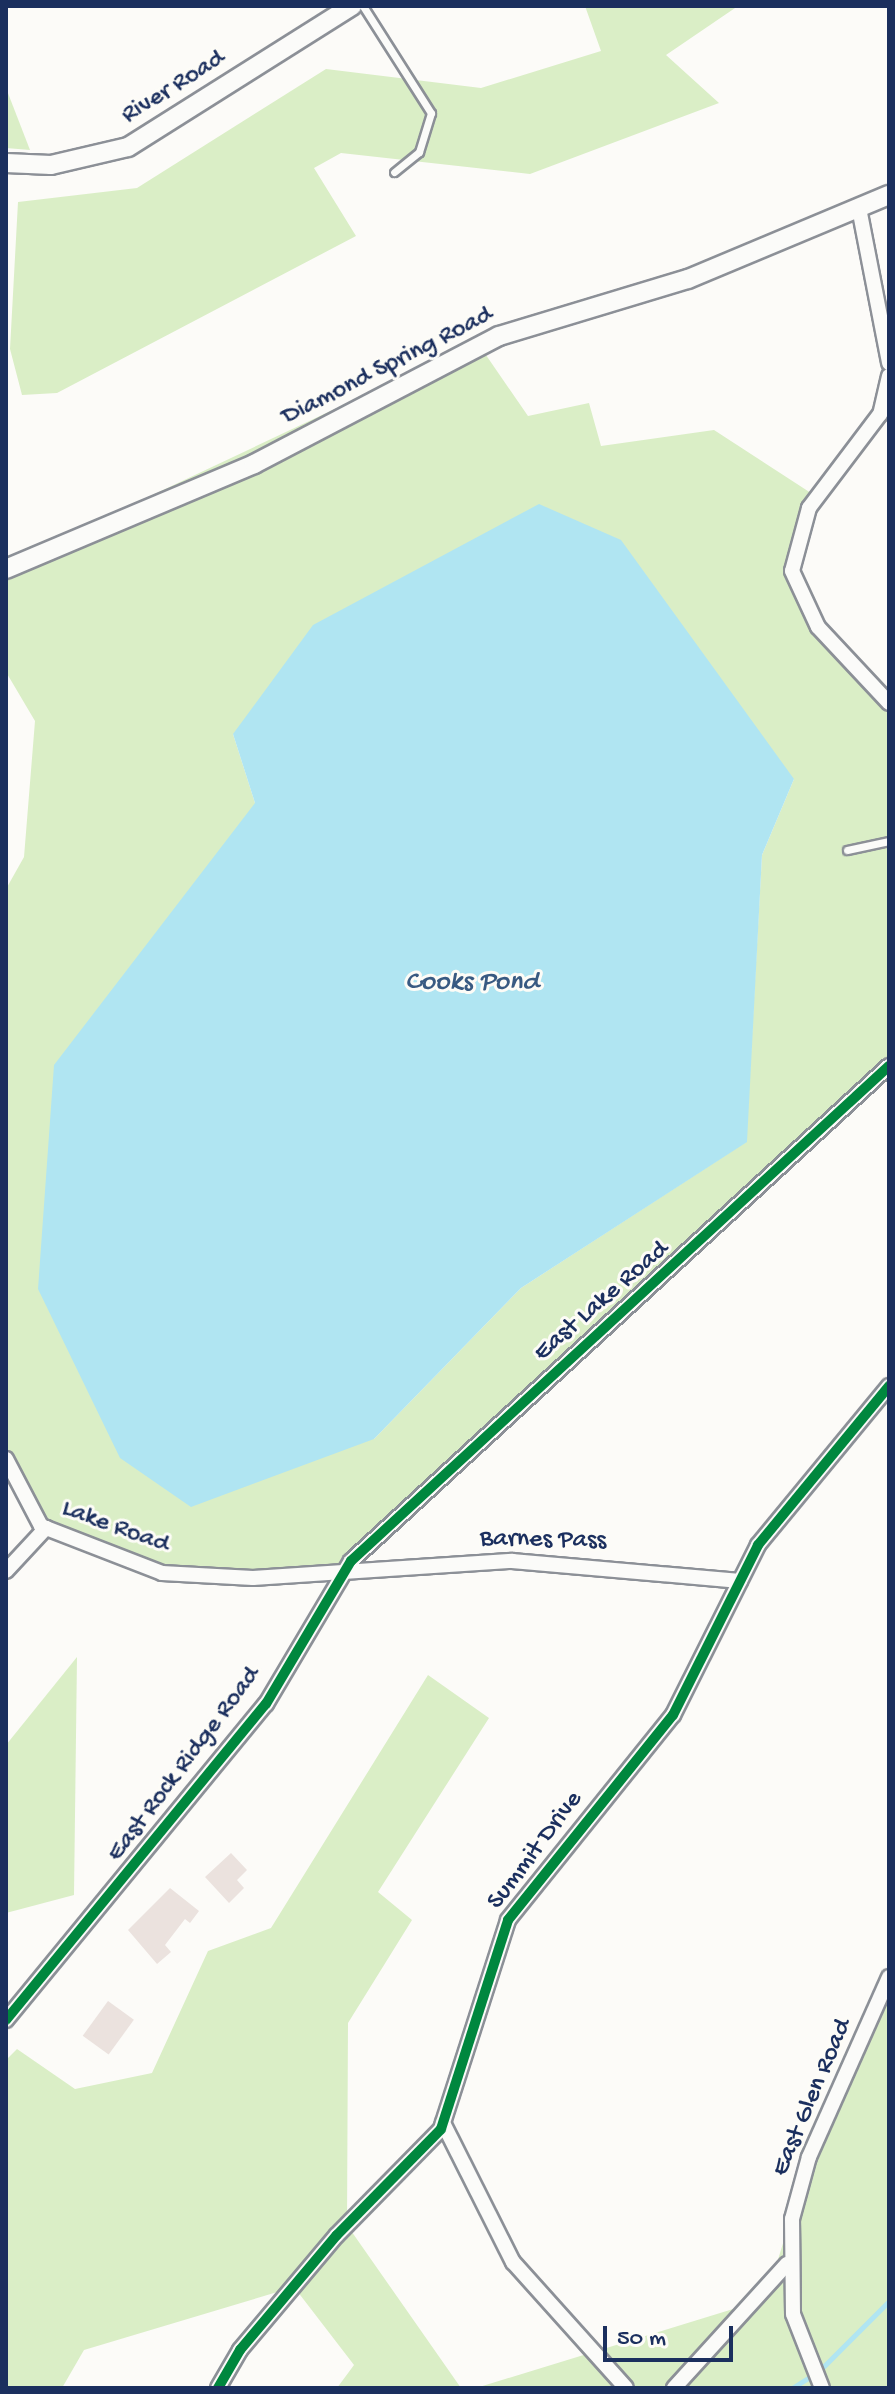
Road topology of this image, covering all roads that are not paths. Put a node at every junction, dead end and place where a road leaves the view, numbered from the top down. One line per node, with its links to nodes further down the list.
1 (352, 6): 3 (street, River Road)
2 (363, 6): 4 (lane)
3 (6, 163)
4 (394, 172)
5 (889, 195): 6 (street, Diamond Spring Road)
6 (859, 208): 7 (street); 10 (street, Diamond Spring Road)
7 (889, 363)
8 (889, 376): 9 (street)
9 (888, 395): 11 (street)
10 (6, 569)
11 (889, 703)
12 (889, 841): 13 (lane)
13 (847, 850)
14 (889, 1066): 19 (street, East Lake Road)
15 (889, 1386): 20 (street, Summit Drive)
16 (6, 1459): 17 (street, Lake Road)
17 (46, 1528): 18 (street); 19 (street, Lake Road)
18 (6, 1571)
19 (344, 1571): 20 (street, Barnes Pass); 22 (street, East Rock Ridge Road)
20 (740, 1581): 23 (street, Summit Drive)
21 (889, 1977): 24 (street, East Glen Road)
22 (6, 2020)
23 (443, 2123): 25 (street, Summit Drive); 26 (street)
24 (787, 2264): 27 (street); 28 (street)
25 (218, 2388)
26 (626, 2388)
27 (674, 2388)
28 (822, 2388)

